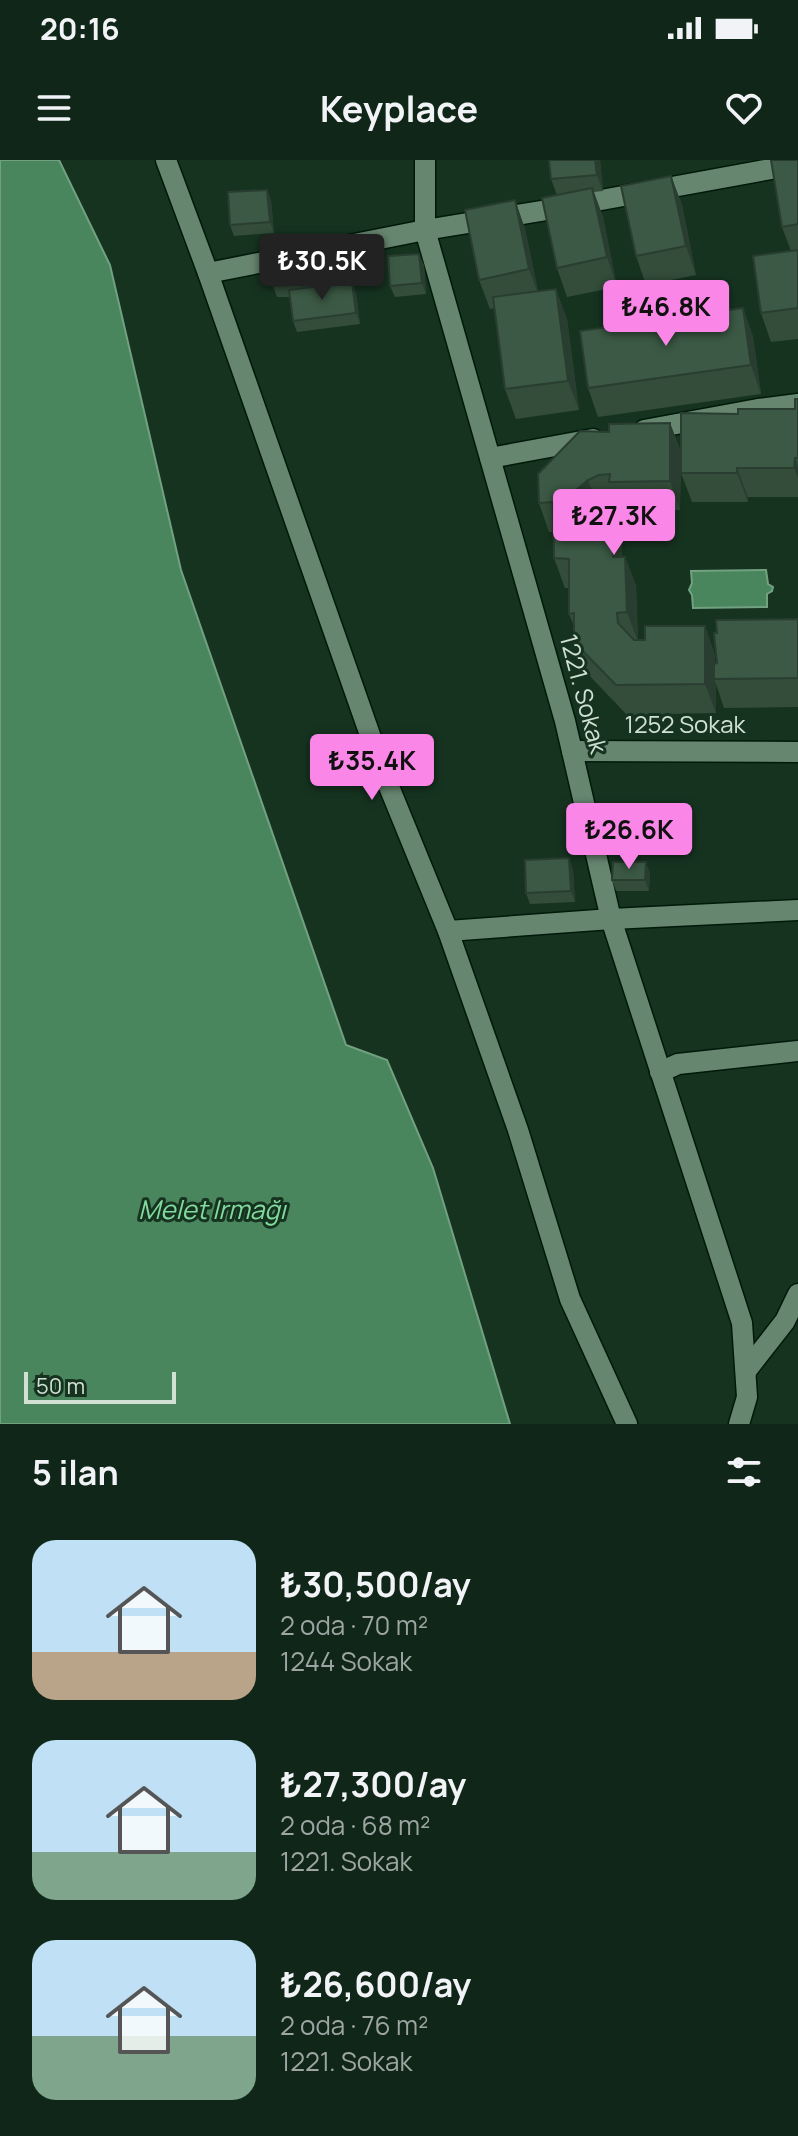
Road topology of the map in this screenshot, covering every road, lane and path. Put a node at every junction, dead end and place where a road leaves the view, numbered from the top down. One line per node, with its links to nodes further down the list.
1 (166, 160): 5 (street)
2 (425, 160): 4 (street, 1221. Sokak)
3 (798, 164): 4 (street)
4 (425, 230): 5 (street); 7 (street, 1221. Sokak)
5 (208, 273): 12 (street)
6 (798, 404): 7 (street)
7 (490, 458): 8 (street, 1221. Sokak)
8 (572, 751): 9 (street, 1252 Sokak); 11 (street, 1221. Sokak)
9 (798, 752)
10 (798, 910): 11 (street)
11 (611, 919): 12 (street); 14 (street, 1221. Sokak)
12 (448, 931): 17 (street)
13 (798, 1051): 14 (street)
14 (660, 1072): 16 (street, 1221. Sokak)
15 (798, 1294): 16 (street)
16 (746, 1371): 18 (street, 1221. Sokak)
17 (627, 1424)
18 (739, 1424)

